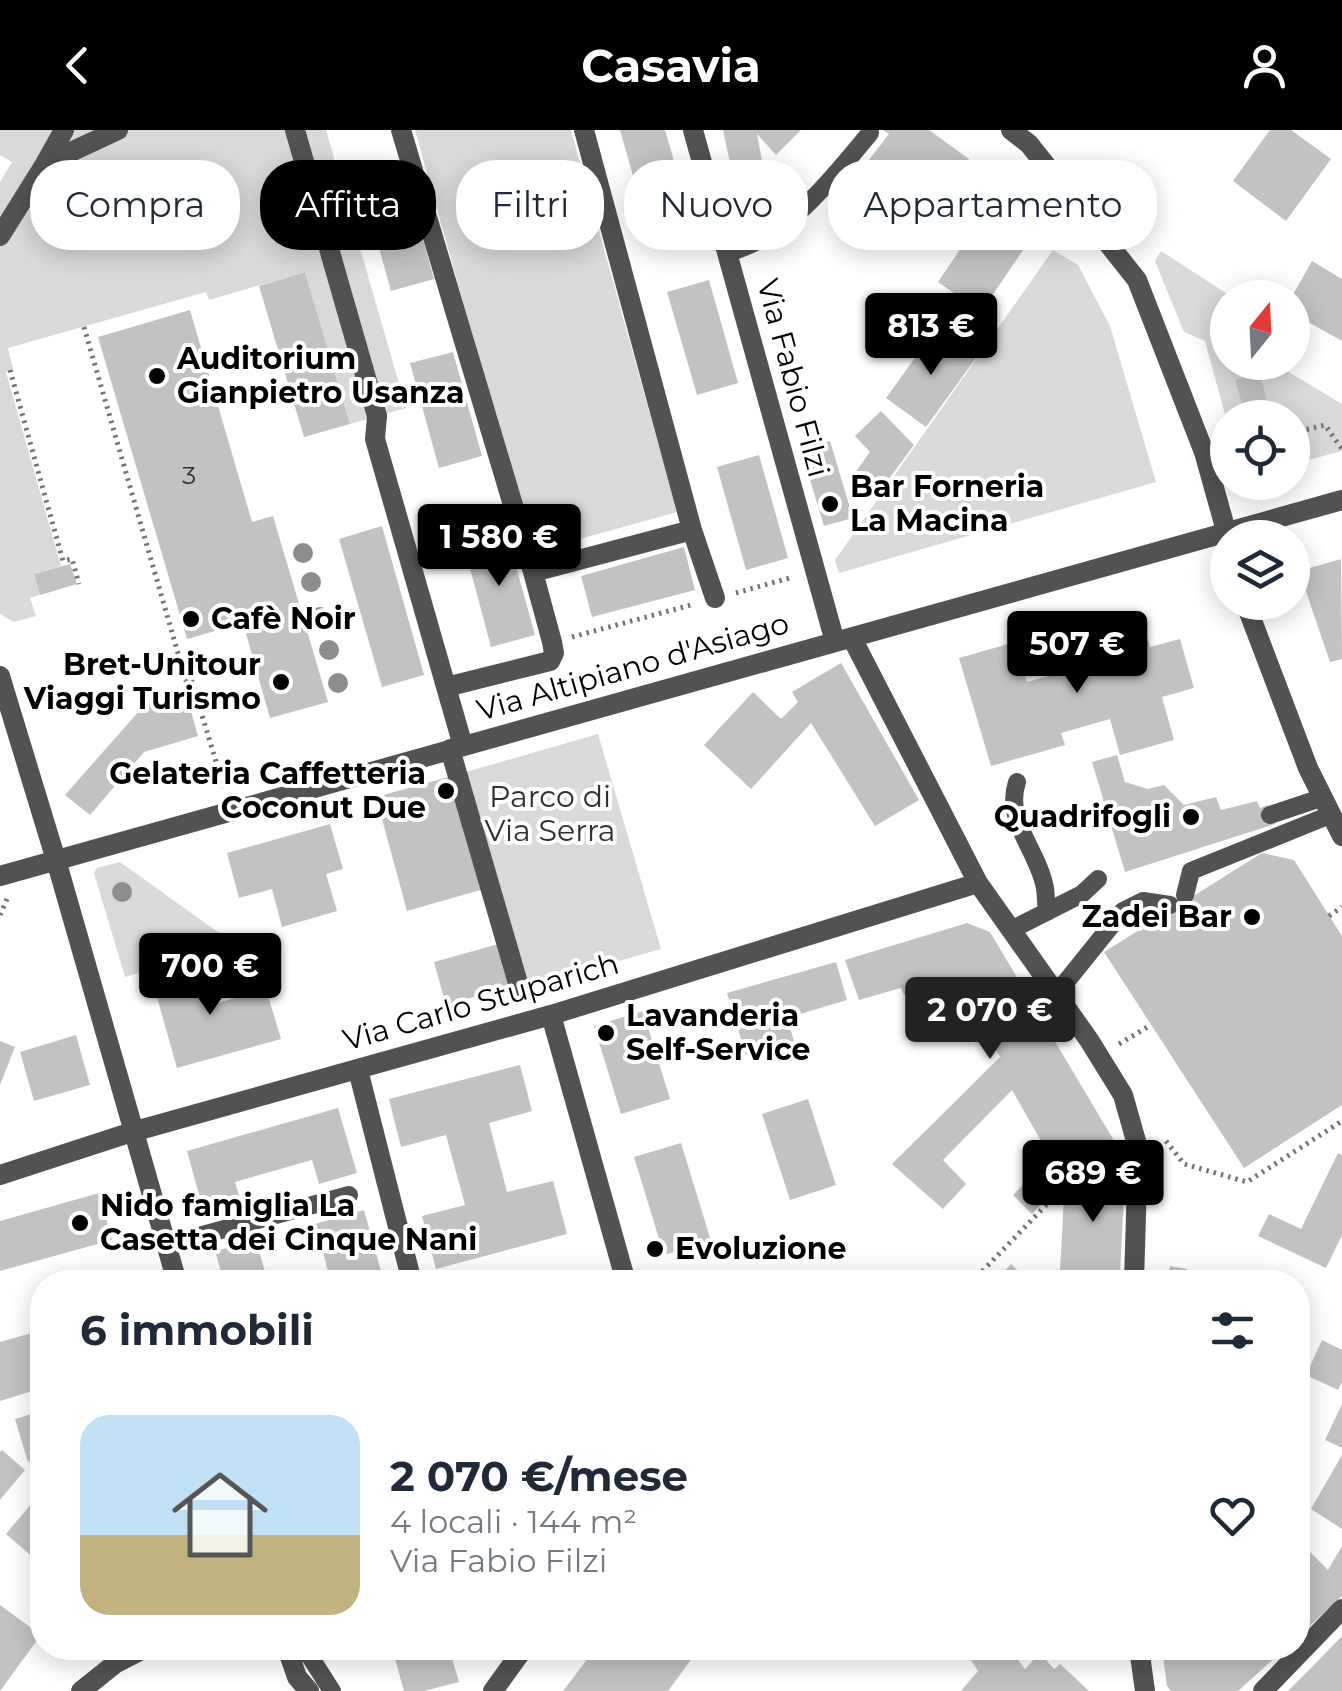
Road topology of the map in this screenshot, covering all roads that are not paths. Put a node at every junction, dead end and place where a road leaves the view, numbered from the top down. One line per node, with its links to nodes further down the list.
1 (64, 130): 9 (street)
2 (118, 130): 10 (street)
3 (296, 130): 24 (street)
4 (401, 130): 19 (street)
5 (584, 130): 17 (street)
6 (693, 130): 13 (street, Via Fabio Filzi)
7 (1010, 130): 15 (street)
8 (870, 133): 13 (lane)
9 (46, 160)
10 (53, 160)
11 (30, 187): 12 (street)
12 (0, 236)
13 (727, 253): 22 (street, Via Fabio Filzi)
14 (1342, 500): 16 (street, Via Altipiano d'Asiago)
15 (1223, 520)
16 (1276, 520)
17 (692, 530): 19 (street); 20 (street)
18 (1210, 540): 22 (street, Via Altipiano d'Asiago)
19 (533, 572): 24 (street)
20 (715, 598)
21 (1251, 620): 27 (street)
22 (844, 640): 25 (street, Via Altipiano d'Asiago); 33 (street, Via Fabio Filzi)
23 (0, 676): 30 (street)
24 (446, 687): 25 (street)
25 (457, 748): 30 (street, Via Altipiano d'Asiago); 36 (street)
26 (1017, 782): 34 (lane)
27 (1326, 806): 28 (lane); 29 (street); 37 (lane)
28 (1270, 815)
29 (1342, 836)
30 (56, 860): 31 (street, Via Altipiano d'Asiago); 40 (street)
31 (0, 876)
32 (1098, 879): 34 (lane)
33 (978, 883): 35 (street, Via Fabio Filzi); 38 (street, Via Carlo Stuparich)
34 (1046, 912): 35 (lane)
35 (1011, 930): 37 (street, Via Fabio Filzi)
36 (520, 990)
37 (1056, 993): 47 (street, Via Fabio Filzi)
38 (551, 1015): 39 (street, Via Carlo Stuparich); 46 (street)
39 (358, 1070): 40 (street, Via Carlo Stuparich); 45 (street)
40 (132, 1132): 41 (street, Via Carlo Stuparich); 43 (street)
41 (0, 1175)
42 (349, 1195): 43 (lane)
43 (166, 1245): 44 (street)
44 (173, 1270)
45 (409, 1270)
46 (623, 1270)
47 (1135, 1270)
48 (1342, 1610): 49 (street)
49 (1310, 1643)
50 (123, 1660): 56 (street)
51 (291, 1660): 57 (street)
52 (312, 1660): 58 (lane)
53 (515, 1660): 59 (street)
54 (1140, 1660): 60 (street)
55 (1293, 1660): 61 (street)
56 (81, 1691)
57 (308, 1691)
58 (332, 1691)
59 (493, 1691)
60 (1145, 1691)
61 (1263, 1691)

